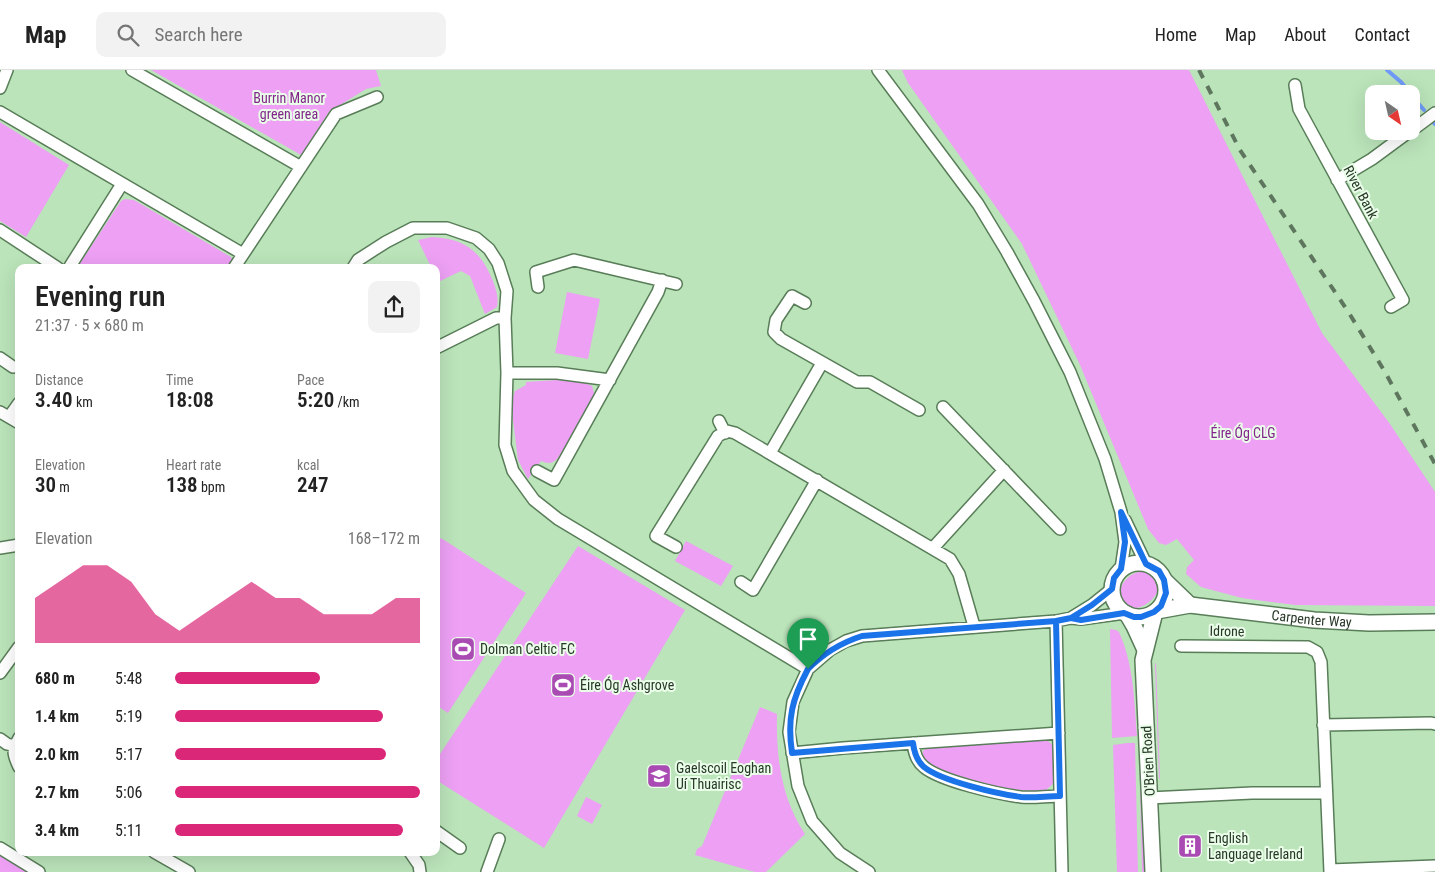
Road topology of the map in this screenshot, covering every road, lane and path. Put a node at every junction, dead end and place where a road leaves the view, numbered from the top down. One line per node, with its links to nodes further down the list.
1 (7, 70): 5 (street)
2 (132, 70): 11 (street)
3 (878, 70): 40 (street)
4 (1295, 85): 12 (street, River Bank)
5 (0, 88)
6 (377, 97): 11 (street)
7 (0, 112): 13 (street)
8 (1435, 113): 9 (street)
9 (1420, 124)
10 (1398, 140): 12 (street)
11 (301, 167): 15 (street)
12 (1337, 180): 24 (street, River Bank)
13 (122, 184): 15 (street); 17 (street)
14 (0, 230): 16 (street)
15 (242, 254): 18 (street)
16 (52, 264)
17 (72, 264)
18 (236, 264)
19 (356, 264): 25 (street)
20 (662, 280): 21 (street); 22 (street); 31 (street)
21 (676, 284)
22 (538, 287)
23 (805, 303): 28 (street)
24 (1391, 307)
25 (505, 318): 26 (street); 30 (street)
26 (440, 346)
27 (0, 358): 29 (street)
28 (822, 363): 33 (street); 36 (street)
29 (13, 367)
30 (506, 373): 31 (street); 61 (street)
31 (610, 380): 38 (street)
32 (943, 407): 37 (street)
33 (919, 410)
34 (719, 420): 35 (street)
35 (724, 432): 36 (street); 43 (street)
36 (770, 454): 39 (street)
37 (1004, 470): 41 (street); 45 (street)
38 (536, 471)
39 (817, 480): 45 (street); 49 (street)
40 (1121, 512): 46 (street); 47 (street)
41 (1060, 529)
42 (15, 546): 44 (street)
43 (676, 547)
44 (0, 548)
45 (933, 548): 57 (street)
46 (1146, 564): 47 (street); 48 (street)
47 (1121, 569): 50 (street)
48 (1164, 580): 51 (street); 52 (street)
49 (741, 582)
50 (1112, 589): 53 (street); 54 (street)
51 (1190, 605): 52 (street, Carpenter Way); 56 (street, Carpenter Way)
52 (1156, 611): 53 (street); 59 (street, O'Brien Road)
53 (1126, 614): 54 (street); 59 (street, O'Brien Road)
54 (1071, 618): 55 (street)
55 (1056, 621): 57 (street); 65 (street)
56 (1435, 622)
57 (974, 626): 61 (street)
58 (1182, 646): 64 (street, Idrone)
59 (1145, 650): 72 (street, O'Brien Road)
60 (15, 652): 62 (street)
61 (808, 669): 69 (street)
62 (0, 673)
63 (1435, 724): 64 (street)
64 (1323, 725): 70 (street, Idrone)
65 (1059, 733): 68 (street); 71 (street)
66 (0, 739): 67 (street)
67 (15, 742)
68 (913, 743): 69 (street); 71 (street)
69 (792, 753): 85 (street)
70 (1325, 792): 72 (street); 80 (street, Idrone)
71 (1060, 796): 86 (street)
72 (1149, 798): 87 (street, O'Brien Road)
73 (440, 834): 76 (street)
74 (499, 839): 84 (street)
75 (0, 848): 81 (street)
76 (460, 848)
77 (161, 856): 82 (street)
78 (412, 856): 83 (street)
79 (1435, 866): 80 (street, Idrone)
80 (1330, 871)
81 (38, 872)
82 (189, 872)
83 (420, 872)
84 (488, 872)
85 (869, 872)
86 (1062, 872)
87 (1153, 872)

